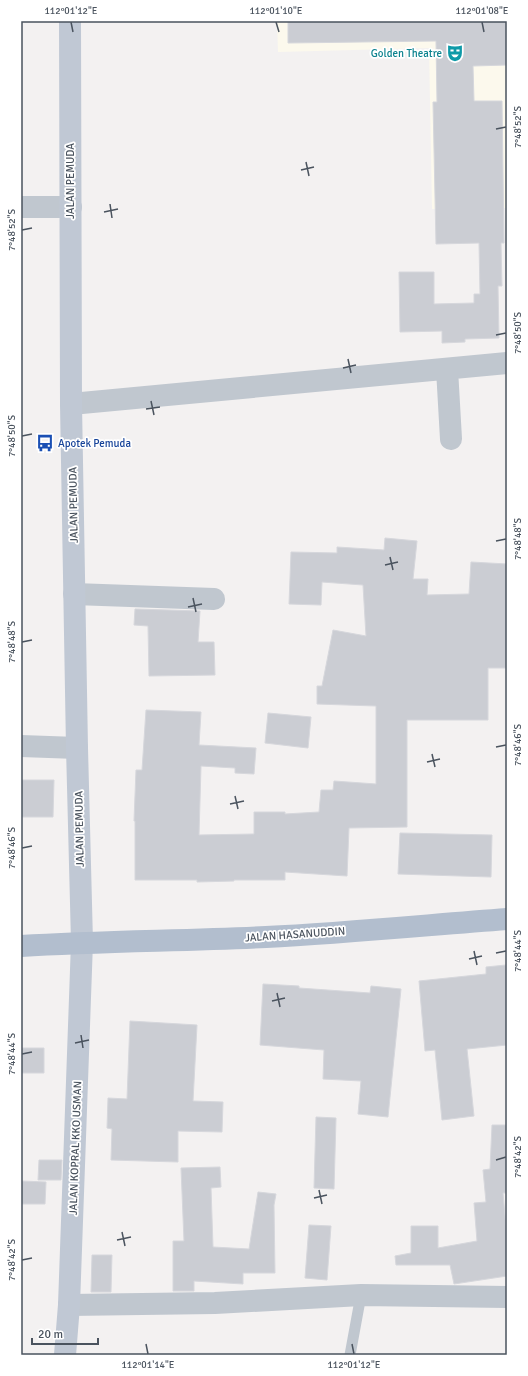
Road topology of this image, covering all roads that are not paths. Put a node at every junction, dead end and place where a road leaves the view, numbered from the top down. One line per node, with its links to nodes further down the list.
1 (70, 21): 3 (main road, JALAN PEMUDA)
2 (21, 207): 3 (street)
3 (70, 207): 6 (main road, JALAN PEMUDA)
4 (507, 363): 5 (street)
5 (447, 369): 6 (street); 7 (street)
6 (71, 404): 8 (main road, JALAN PEMUDA)
7 (451, 439)
8 (74, 594): 9 (street); 11 (main road, JALAN PEMUDA)
9 (214, 599)
10 (21, 746): 11 (street)
11 (77, 748): 13 (main road, JALAN PEMUDA)
12 (507, 919): 13 (main road, JALAN HASANUDDIN)
13 (82, 942): 14 (main road, JALAN HASANUDDIN); 17 (main road, JALAN KOPRAL KKO USMAN)
14 (21, 946)
15 (361, 1295): 16 (street); 17 (street); 19 (lane)
16 (507, 1298)
17 (69, 1305): 18 (main road, JALAN KOPRAL KKO USMAN)
18 (65, 1355)
19 (350, 1355)

